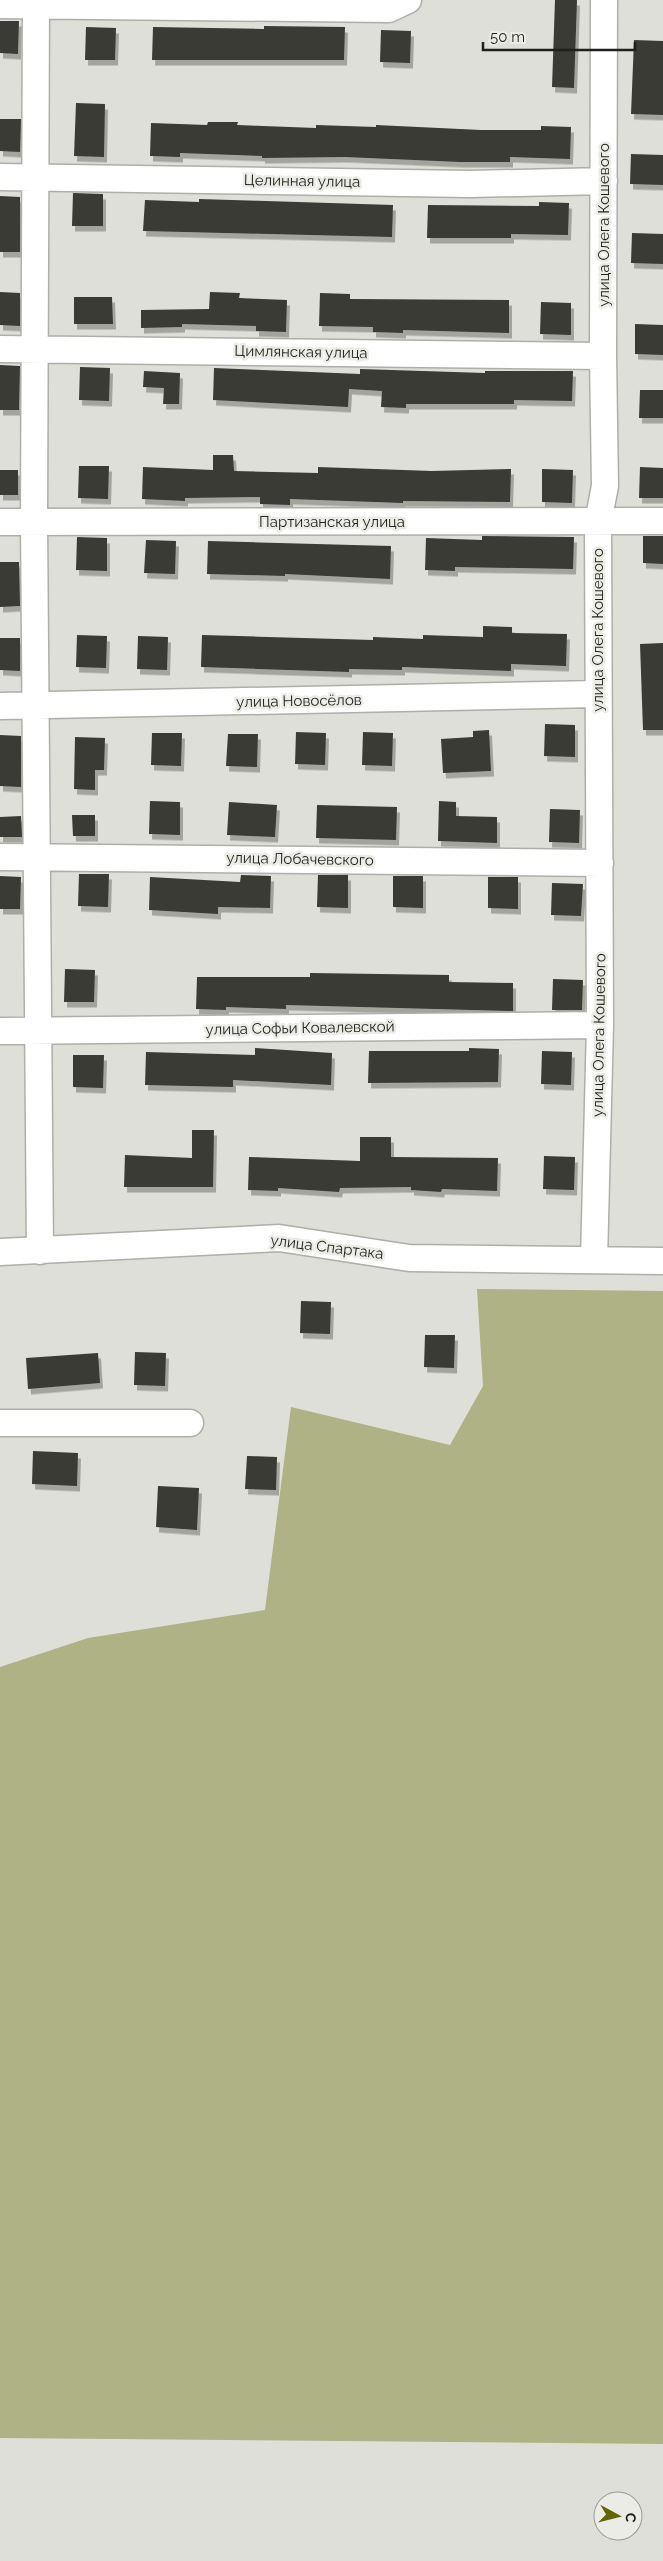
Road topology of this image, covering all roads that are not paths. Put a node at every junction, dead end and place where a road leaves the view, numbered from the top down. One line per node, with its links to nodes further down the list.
1 (408, 0): 3 (street)
2 (604, 0): 7 (street, улица Олега Кошевого)
3 (36, 3): 4 (street); 6 (street)
4 (0, 5)
5 (0, 177): 6 (street, Целинная улица)
6 (35, 177): 7 (street, Целинная улица); 9 (street)
7 (604, 182): 10 (street, улица Олега Кошевого)
8 (0, 349): 9 (street, Цимлянская улица)
9 (35, 349): 10 (street, Цимлянская улица); 13 (street)
10 (603, 356): 14 (street, улица Олега Кошевого)
11 (663, 521): 14 (street, Партизанская улица)
12 (0, 522): 13 (street, Партизанская улица)
13 (34, 522): 14 (street, Партизанская улица); 17 (street)
14 (598, 522): 15 (street, улица Олега Кошевого)
15 (598, 694): 17 (street, улица Новосёлов); 20 (street, улица Олега Кошевого)
16 (0, 706): 17 (street, улица Новосёлов)
17 (36, 706): 19 (street)
18 (0, 857): 19 (street, улица Лобачевского)
19 (37, 857): 20 (street, улица Лобачевского); 23 (street)
20 (600, 862): 21 (street, улица Олега Кошевого)
21 (600, 1025): 23 (street, улица Софьи Ковалевской); 26 (street, улица Олега Кошевого)
22 (0, 1031): 23 (street, улица Софьи Ковалевской)
23 (39, 1031): 25 (street)
24 (0, 1252): 25 (street, улица Спартака)
25 (40, 1252): 26 (street, улица Спартака)
26 (594, 1260): 27 (street, улица Спартака)
27 (663, 1261)
28 (0, 1423): 29 (street)
29 (190, 1423)

